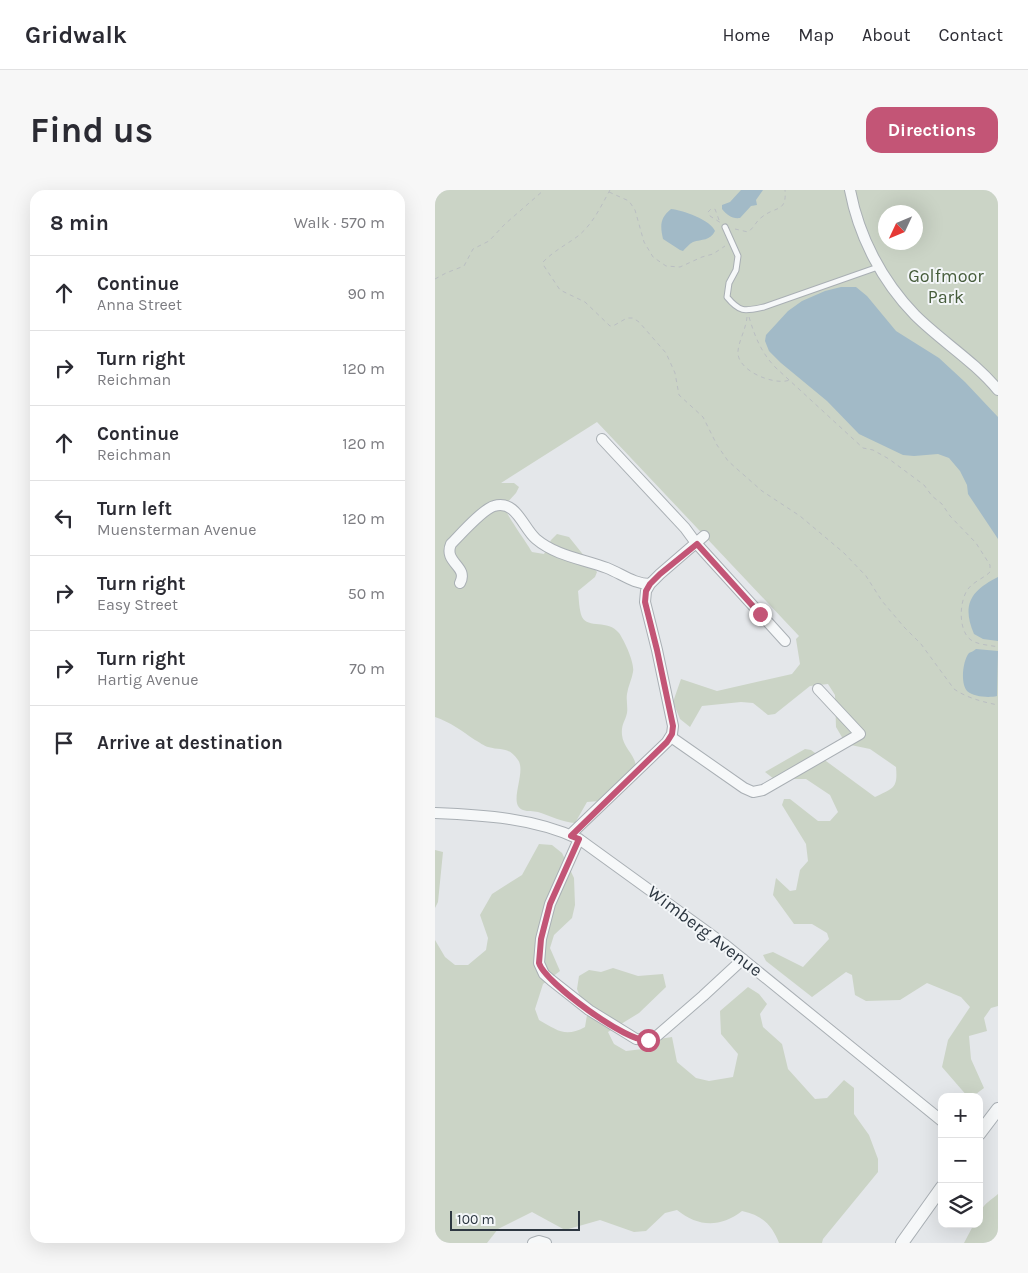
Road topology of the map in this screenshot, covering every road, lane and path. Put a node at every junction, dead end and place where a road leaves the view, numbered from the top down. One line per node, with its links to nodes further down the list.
1 (544, 190): 9 (path)
2 (785, 190): 6 (path)
3 (850, 190): 8 (street)
4 (609, 191): 7 (path); 21 (path)
5 (719, 220): 5 (path); 6 (path)
6 (725, 227): 7 (lane)
7 (729, 239): 10 (lane)
8 (879, 267): 10 (lane); 12 (street)
9 (435, 280)
10 (747, 310): 11 (path); 11 (path)
11 (790, 380): 19 (path)
12 (998, 390)
13 (602, 439): 15 (street)
14 (705, 536): 15 (street)
15 (697, 544): 17 (street); 18 (street)
16 (460, 583): 17 (street)
17 (650, 584): 22 (street)
18 (785, 641)
19 (998, 647)
20 (818, 689): 22 (street)
21 (998, 705)
22 (671, 736): 24 (street)
23 (435, 813): 24 (street, Wimberg Avenue)
24 (575, 837): 25 (street, Wimberg Avenue); 25 (street)
25 (743, 959): 27 (street, Wimberg Avenue)
26 (998, 1109): 28 (street)
27 (938, 1118)
28 (983, 1129)
29 (938, 1192): 30 (street)
30 (902, 1243)

